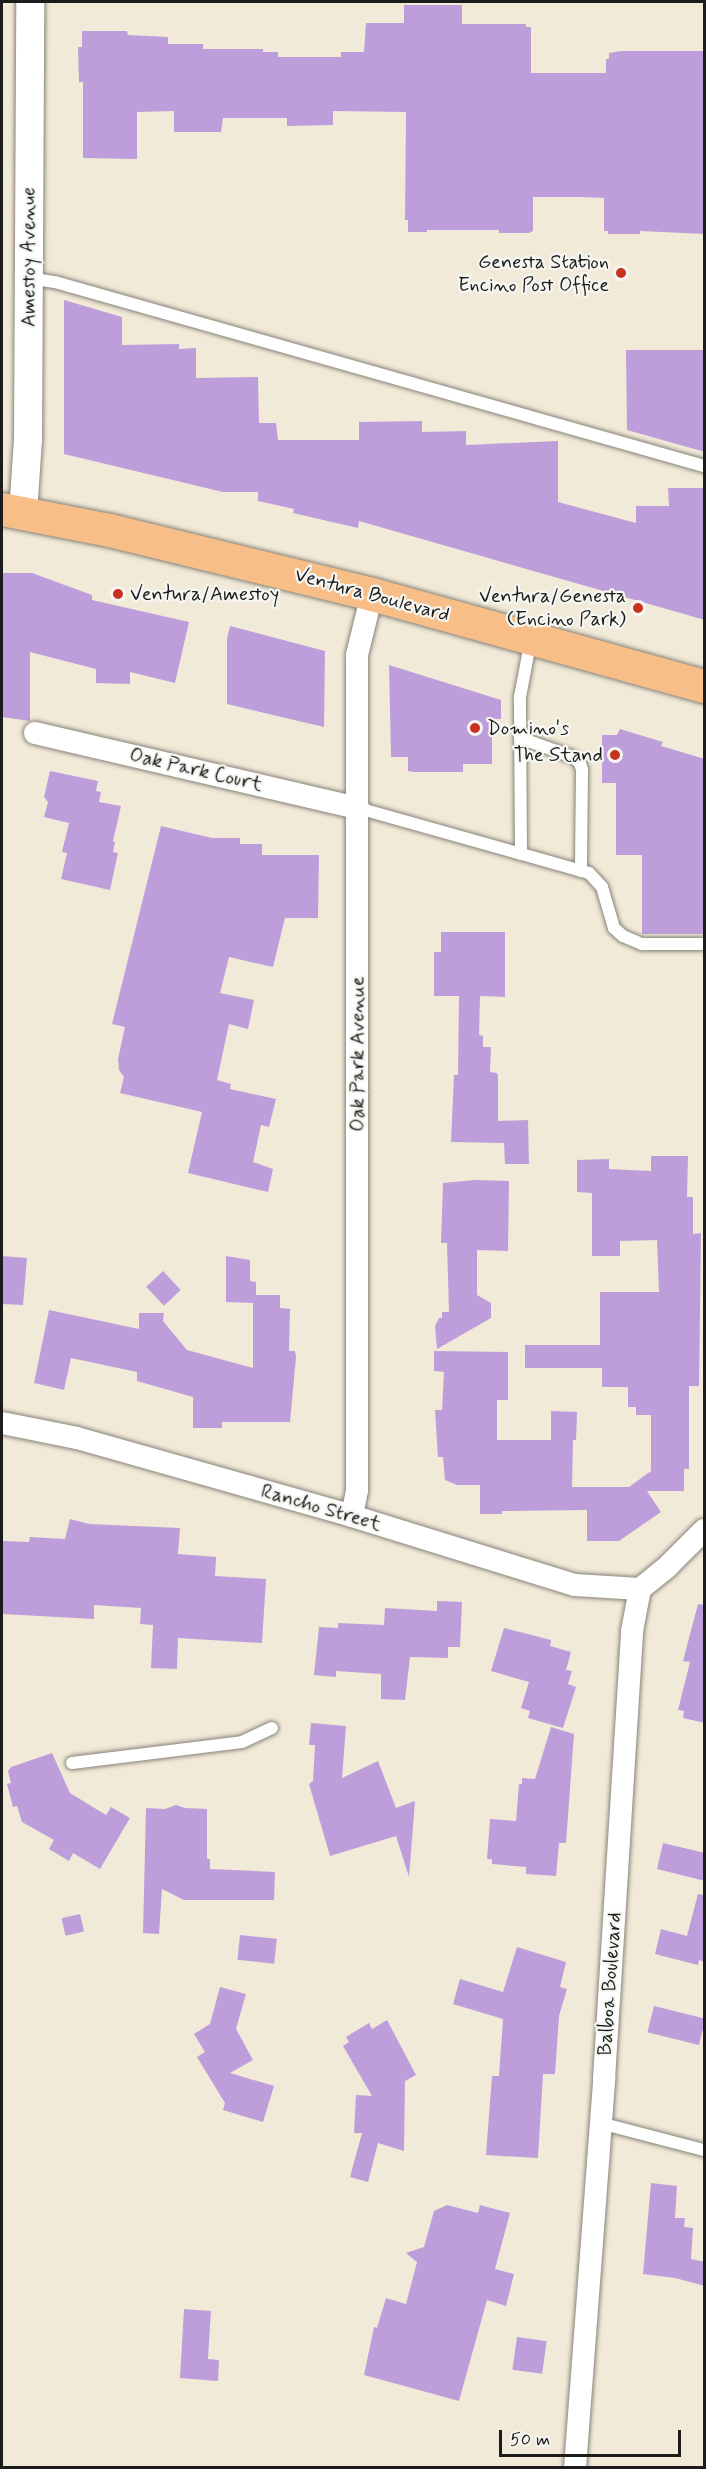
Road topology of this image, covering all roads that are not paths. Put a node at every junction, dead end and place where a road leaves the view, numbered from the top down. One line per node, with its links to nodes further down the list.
1 (30, 2): 2 (street, Amestoy Avenue)
2 (28, 278): 3 (lane); 4 (street, Amestoy Avenue)
3 (705, 466)
4 (12, 511): 5 (main road, Ventura Boulevard)
5 (372, 594): 6 (main road, Ventura Boulevard); 10 (street, Oak Park Avenue)
6 (531, 638): 7 (main road, Ventura Boulevard); 9 (lane)
7 (705, 686)
8 (34, 733): 10 (street, Oak Park Court)
9 (520, 738): 11 (lane); 12 (lane)
10 (358, 808): 11 (lane); 15 (street, Oak Park Avenue)
11 (521, 854): 12 (lane)
12 (581, 871): 13 (lane)
13 (705, 944)
14 (2, 1423): 15 (street, Rancho Street)
15 (352, 1516): 17 (street, Rancho Street)
16 (705, 1530): 17 (street)
17 (639, 1589): 20 (street, Balboa Boulevard)
18 (272, 1728): 19 (lane)
19 (72, 1763)
20 (600, 2123): 21 (lane); 22 (street, Balboa Boulevard)
21 (705, 2150)
22 (575, 2468)

